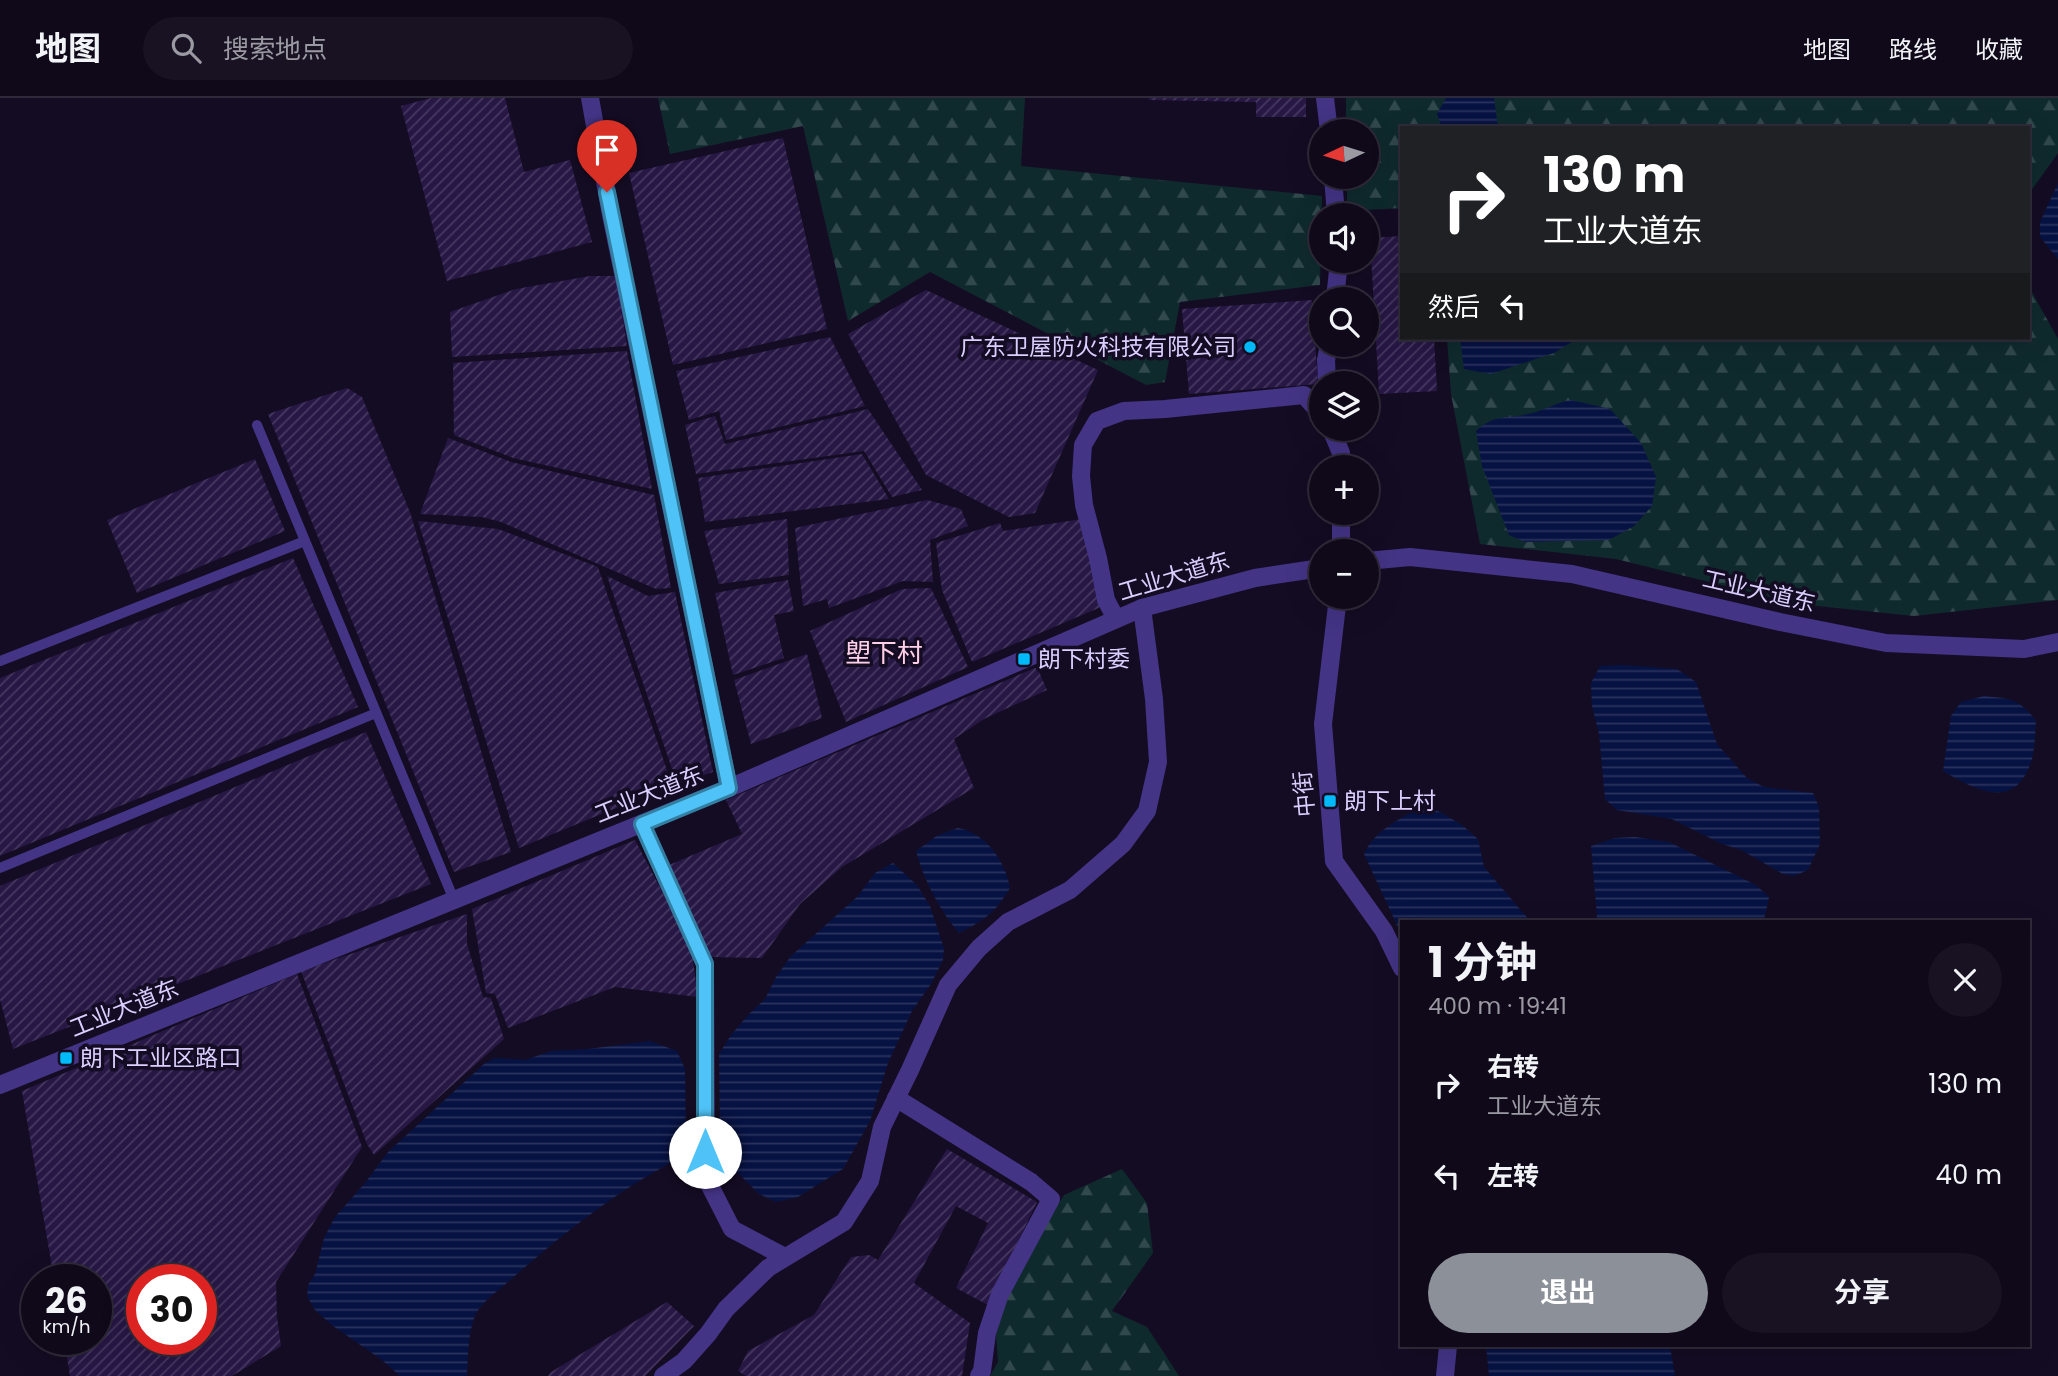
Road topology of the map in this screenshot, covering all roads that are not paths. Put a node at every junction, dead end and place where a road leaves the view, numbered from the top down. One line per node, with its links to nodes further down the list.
1 (590, 98): 15 (street)
2 (1325, 98): 3 (street)
3 (1328, 119)
4 (1309, 400): 11 (street)
5 (257, 425): 6 (lane)
6 (305, 541): 13 (lane); 14 (lane)
7 (1379, 560): 12 (street, 工业大道东)
8 (1309, 570): 9 (street, 工业大道东)
9 (1143, 608): 11 (street, 工业大道东); 21 (street)
10 (1337, 609): 19 (street, 中街)
11 (1116, 619): 15 (street, 工业大道东)
12 (2058, 642)
13 (0, 661)
14 (376, 713): 17 (lane); 18 (lane)
15 (729, 788): 16 (street, 工业大道东)
16 (642, 824): 18 (street, 工业大道东); 22 (street)
17 (0, 868)
18 (454, 900): 20 (street, 工业大道东)
19 (1400, 964)
20 (0, 1086)
21 (896, 1098): 22 (street); 25 (street)
22 (785, 1257): 24 (street)
23 (1448, 1347): 26 (street)
24 (663, 1376)
25 (979, 1376)
26 (1445, 1376)

